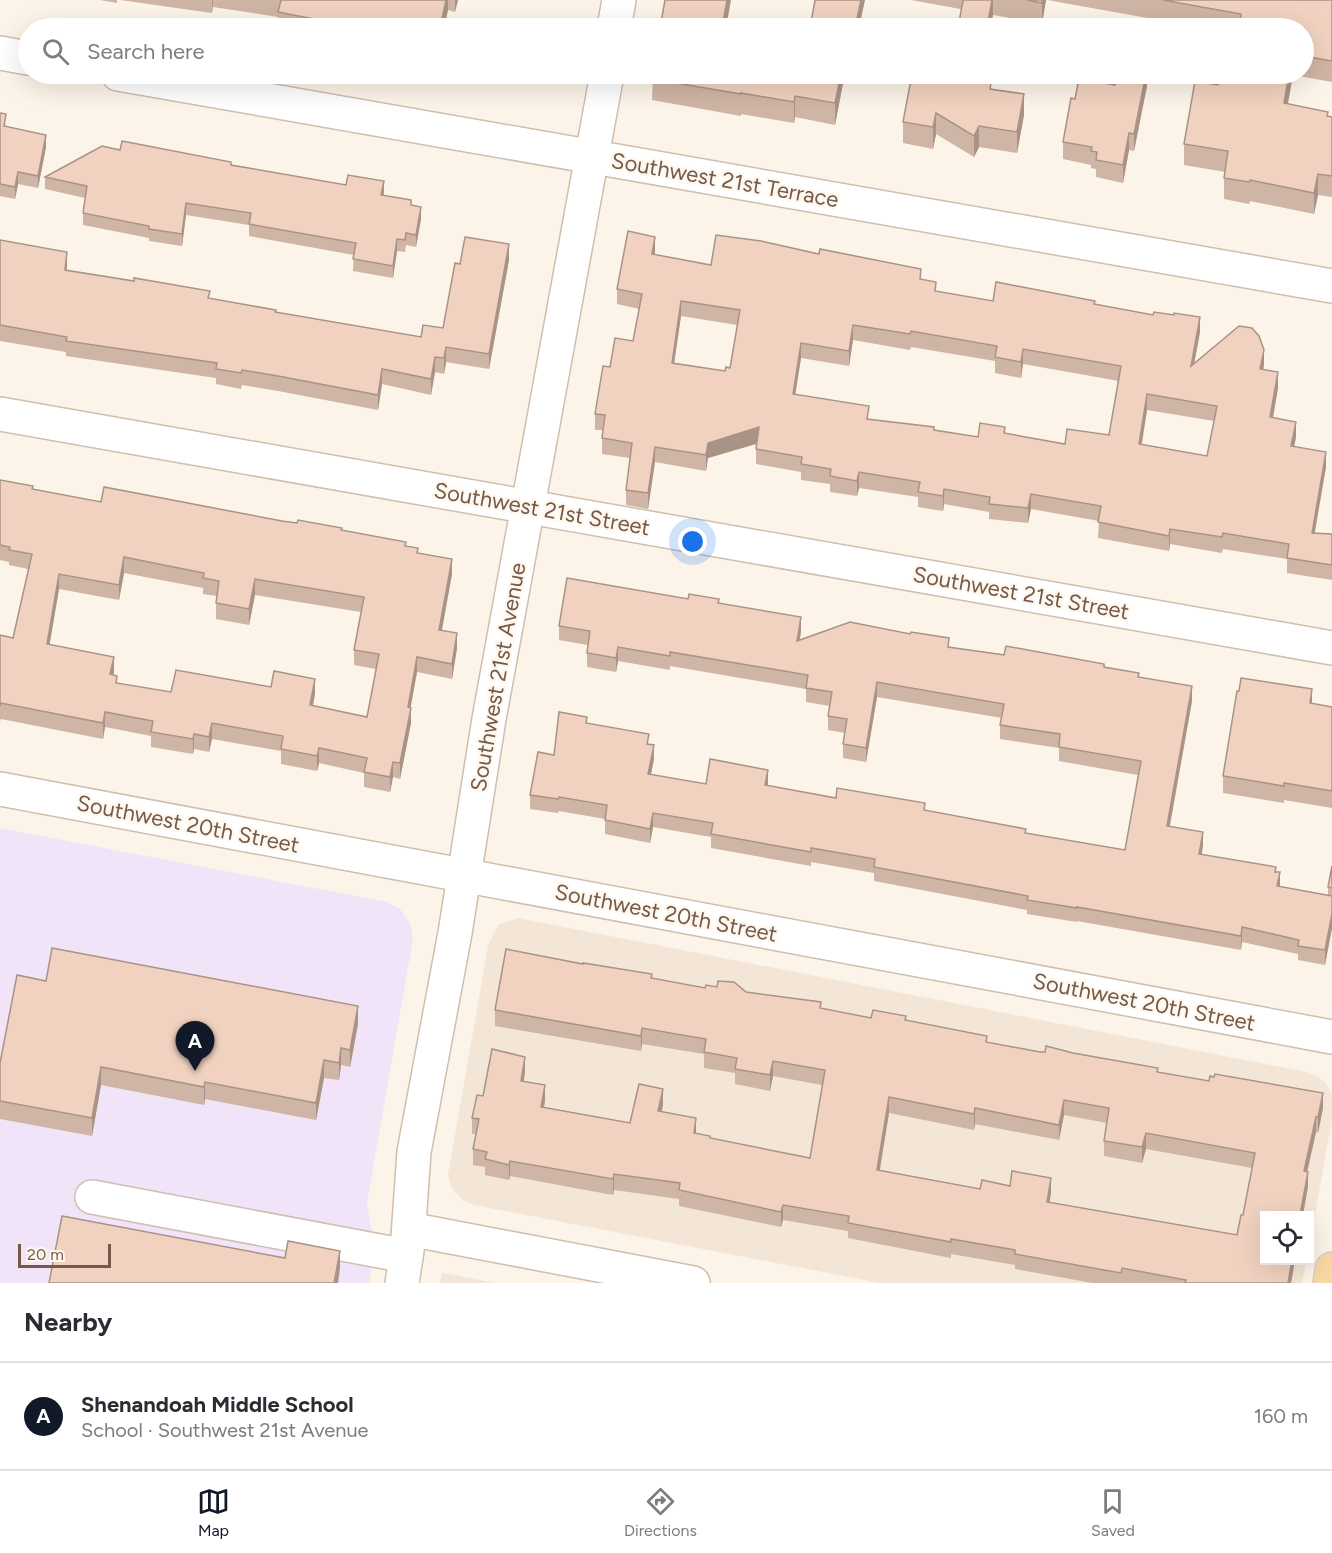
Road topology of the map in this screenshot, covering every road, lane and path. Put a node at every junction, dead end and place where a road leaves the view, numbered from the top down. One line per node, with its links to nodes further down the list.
1 (619, 0): 2 (street)
2 (616, 18)
3 (0, 53): 4 (street)
4 (18, 56)
5 (175, 84): 7 (street, Southwest 21st Terrace)
6 (605, 84): 7 (street, Southwest 21st Avenue)
7 (592, 157): 8 (street, Southwest 21st Terrace); 10 (street, Southwest 21st Avenue)
8 (1332, 286)
9 (0, 414): 10 (street, Southwest 21st Street)
10 (528, 507): 11 (street, Southwest 21st Street); 13 (street, Southwest 21st Avenue)
11 (1332, 648)
12 (0, 789): 13 (street, Southwest 20th Street)
13 (464, 875): 14 (street, Southwest 20th Street); 16 (street, Southwest 21st Avenue)
14 (1332, 1038)
15 (92, 1197): 16 (street)
16 (406, 1256): 18 (street)
17 (1332, 1269): 19 (main road)
18 (693, 1283)
19 (1330, 1283)

